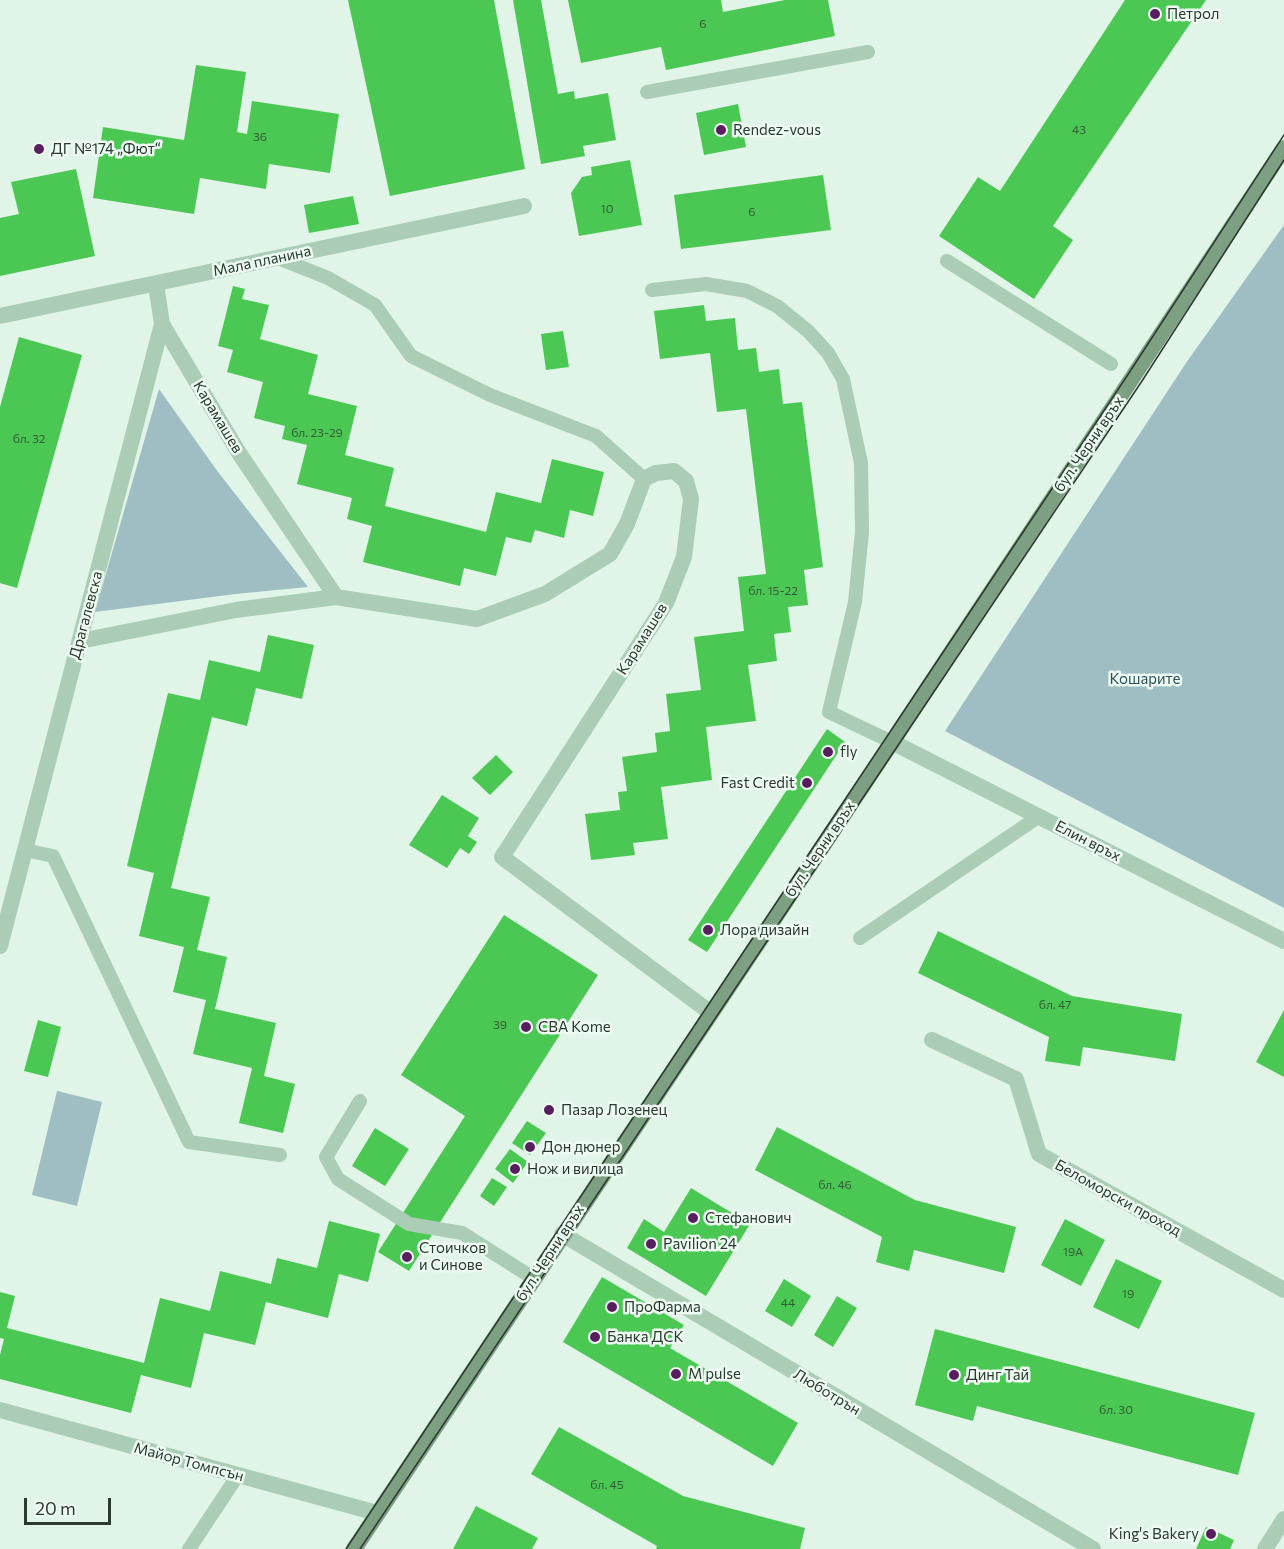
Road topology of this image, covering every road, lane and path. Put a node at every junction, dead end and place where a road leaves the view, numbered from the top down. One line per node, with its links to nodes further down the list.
1 (868, 52): 2 (lane)
2 (647, 92)
3 (1284, 148): 15 (main road, бул. Черни връх)
4 (524, 206): 5 (street, Мала планина)
5 (278, 258): 7 (street, Мала планина); 12 (lane)
6 (947, 261): 11 (lane)
7 (156, 284): 9 (street, Мала планина); 10 (street, Драгалевска)
8 (652, 290): 15 (lane)
9 (0, 316)
10 (162, 324): 13 (street, Карамашев); 14 (street, Драгалевска)
11 (1112, 364)
12 (644, 479): 13 (street); 21 (street, Карамашев)
13 (336, 597): 14 (street)
14 (80, 641): 17 (street, Драгалевска)
15 (892, 742): 16 (street, Елин връх); 21 (main road, бул. Черни връх)
16 (1038, 817): 18 (lane); 19 (street, Елин връх)
17 (25, 850): 20 (street, Драгалевска); 24 (lane)
18 (860, 938)
19 (1284, 941)
20 (0, 946)
21 (711, 1013): 25 (main road, бул. Черни връх)
22 (932, 1040): 27 (street, Беломорски проход)
23 (360, 1101): 26 (lane)
24 (280, 1155)
25 (562, 1234): 26 (main road, бул. Черни връх); 34 (street, Люботрън)
26 (533, 1278): 30 (main road, бул. Черни връх)
27 (1284, 1290)
28 (0, 1410): 29 (street, Майор Томпсън)
29 (238, 1475): 30 (street, Майор Томпсън); 32 (lane)
30 (377, 1513): 33 (main road, бул. Черни връх)
31 (1284, 1519): 35 (street)
32 (189, 1549)
33 (354, 1549)
34 (1093, 1549)
35 (1265, 1549)

